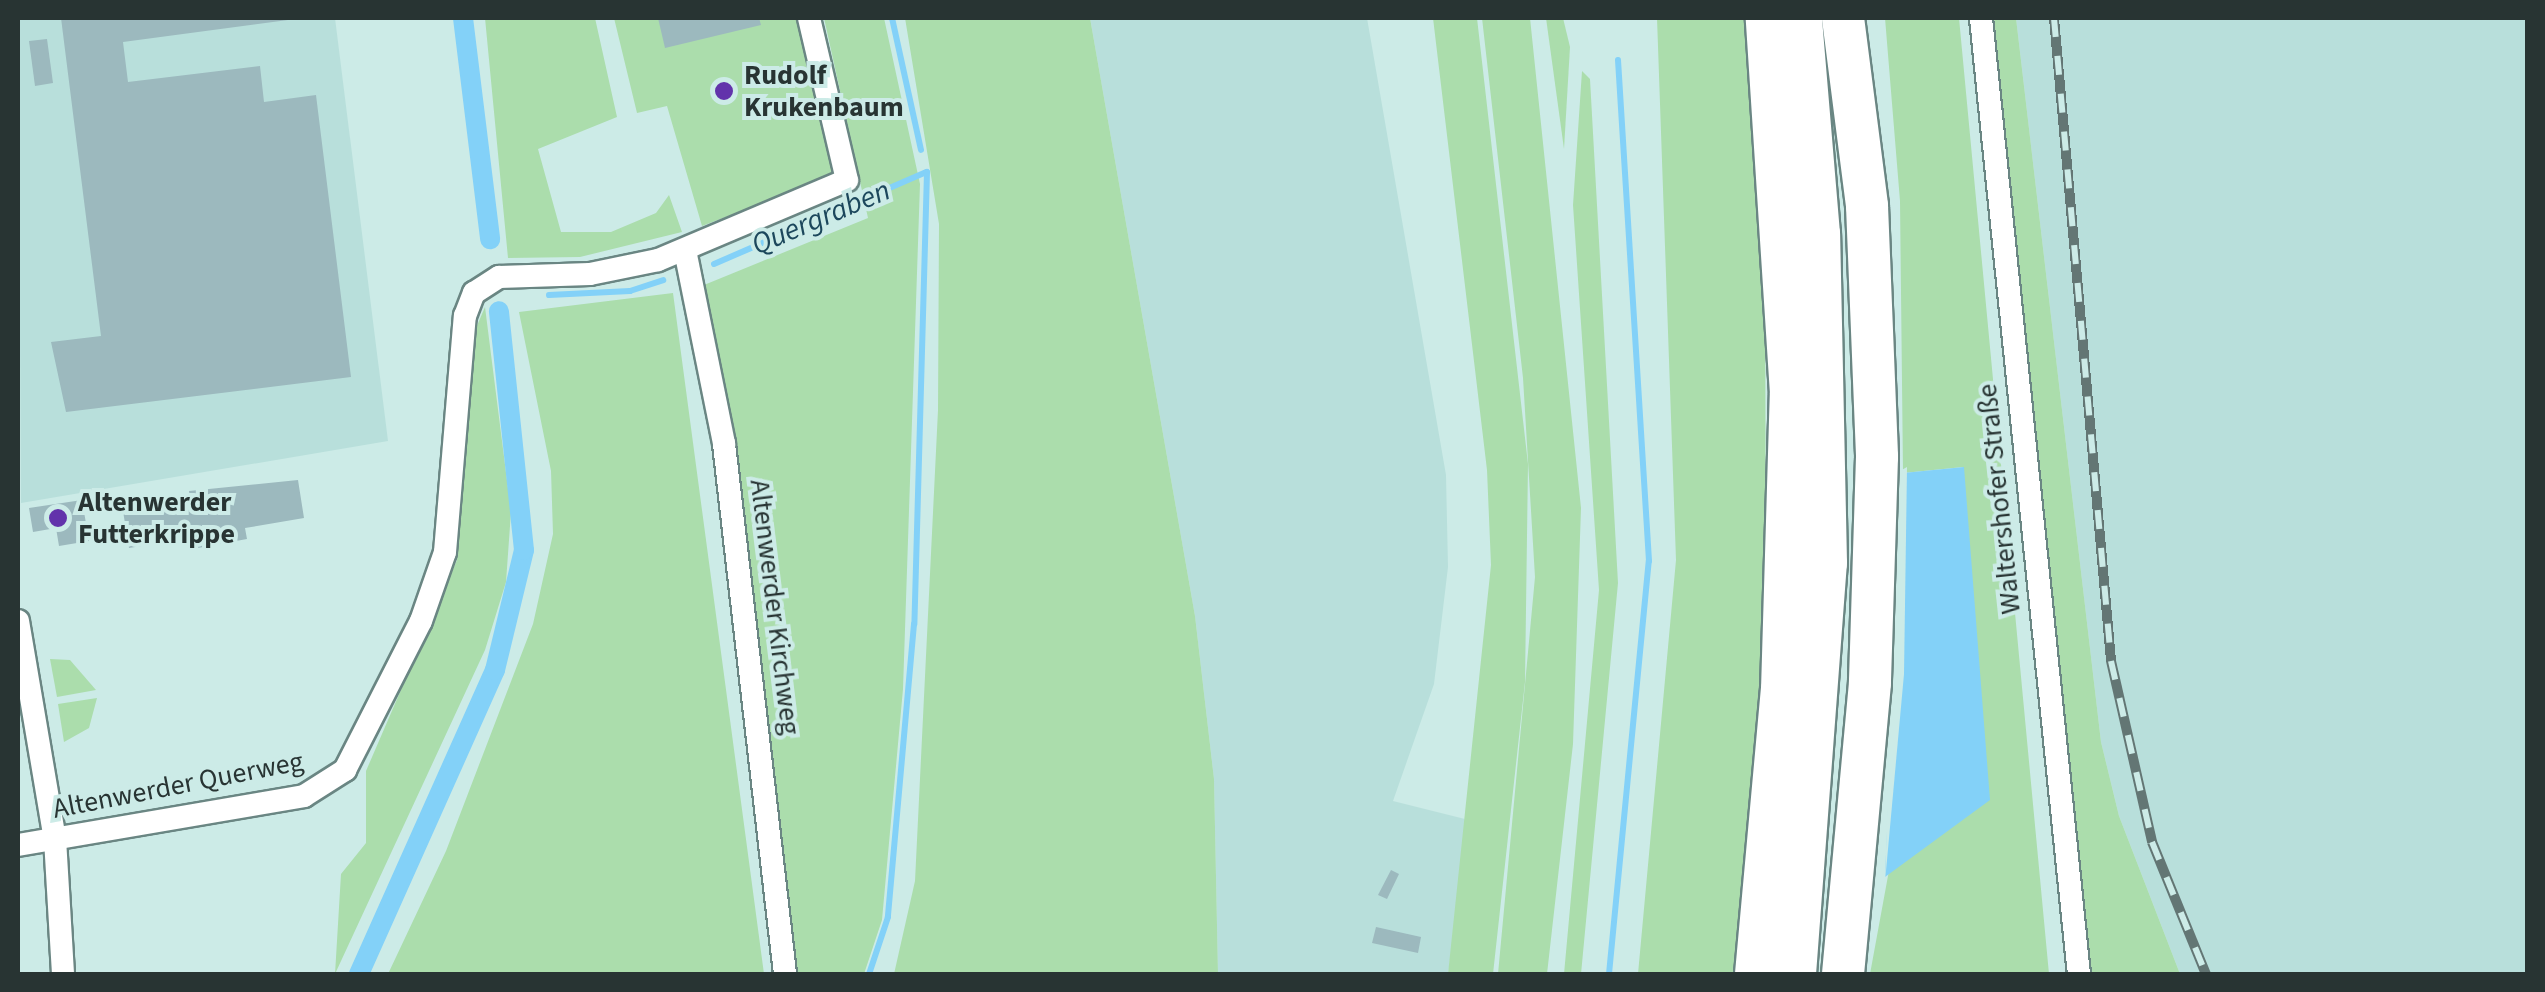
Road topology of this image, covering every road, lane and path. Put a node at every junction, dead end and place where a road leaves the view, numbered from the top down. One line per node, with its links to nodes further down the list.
1 (809, 18): 6 (street, Altenwerder Querweg)
2 (1767, 18): 12 (highway)
3 (1801, 18): 13 (highway)
4 (1843, 18): 14 (highway)
5 (1981, 18): 15 (street, Waltershofer Straße)
6 (685, 250): 8 (street, Altenwerder Querweg); 11 (street, Altenwerder Kirchweg)
7 (18, 621): 8 (street)
8 (54, 839): 9 (street, Altenwerder Querweg); 10 (street)
9 (18, 845)
10 (63, 974)
11 (785, 974)
12 (1756, 974)
13 (1795, 974)
14 (1843, 974)
15 (2078, 974)

